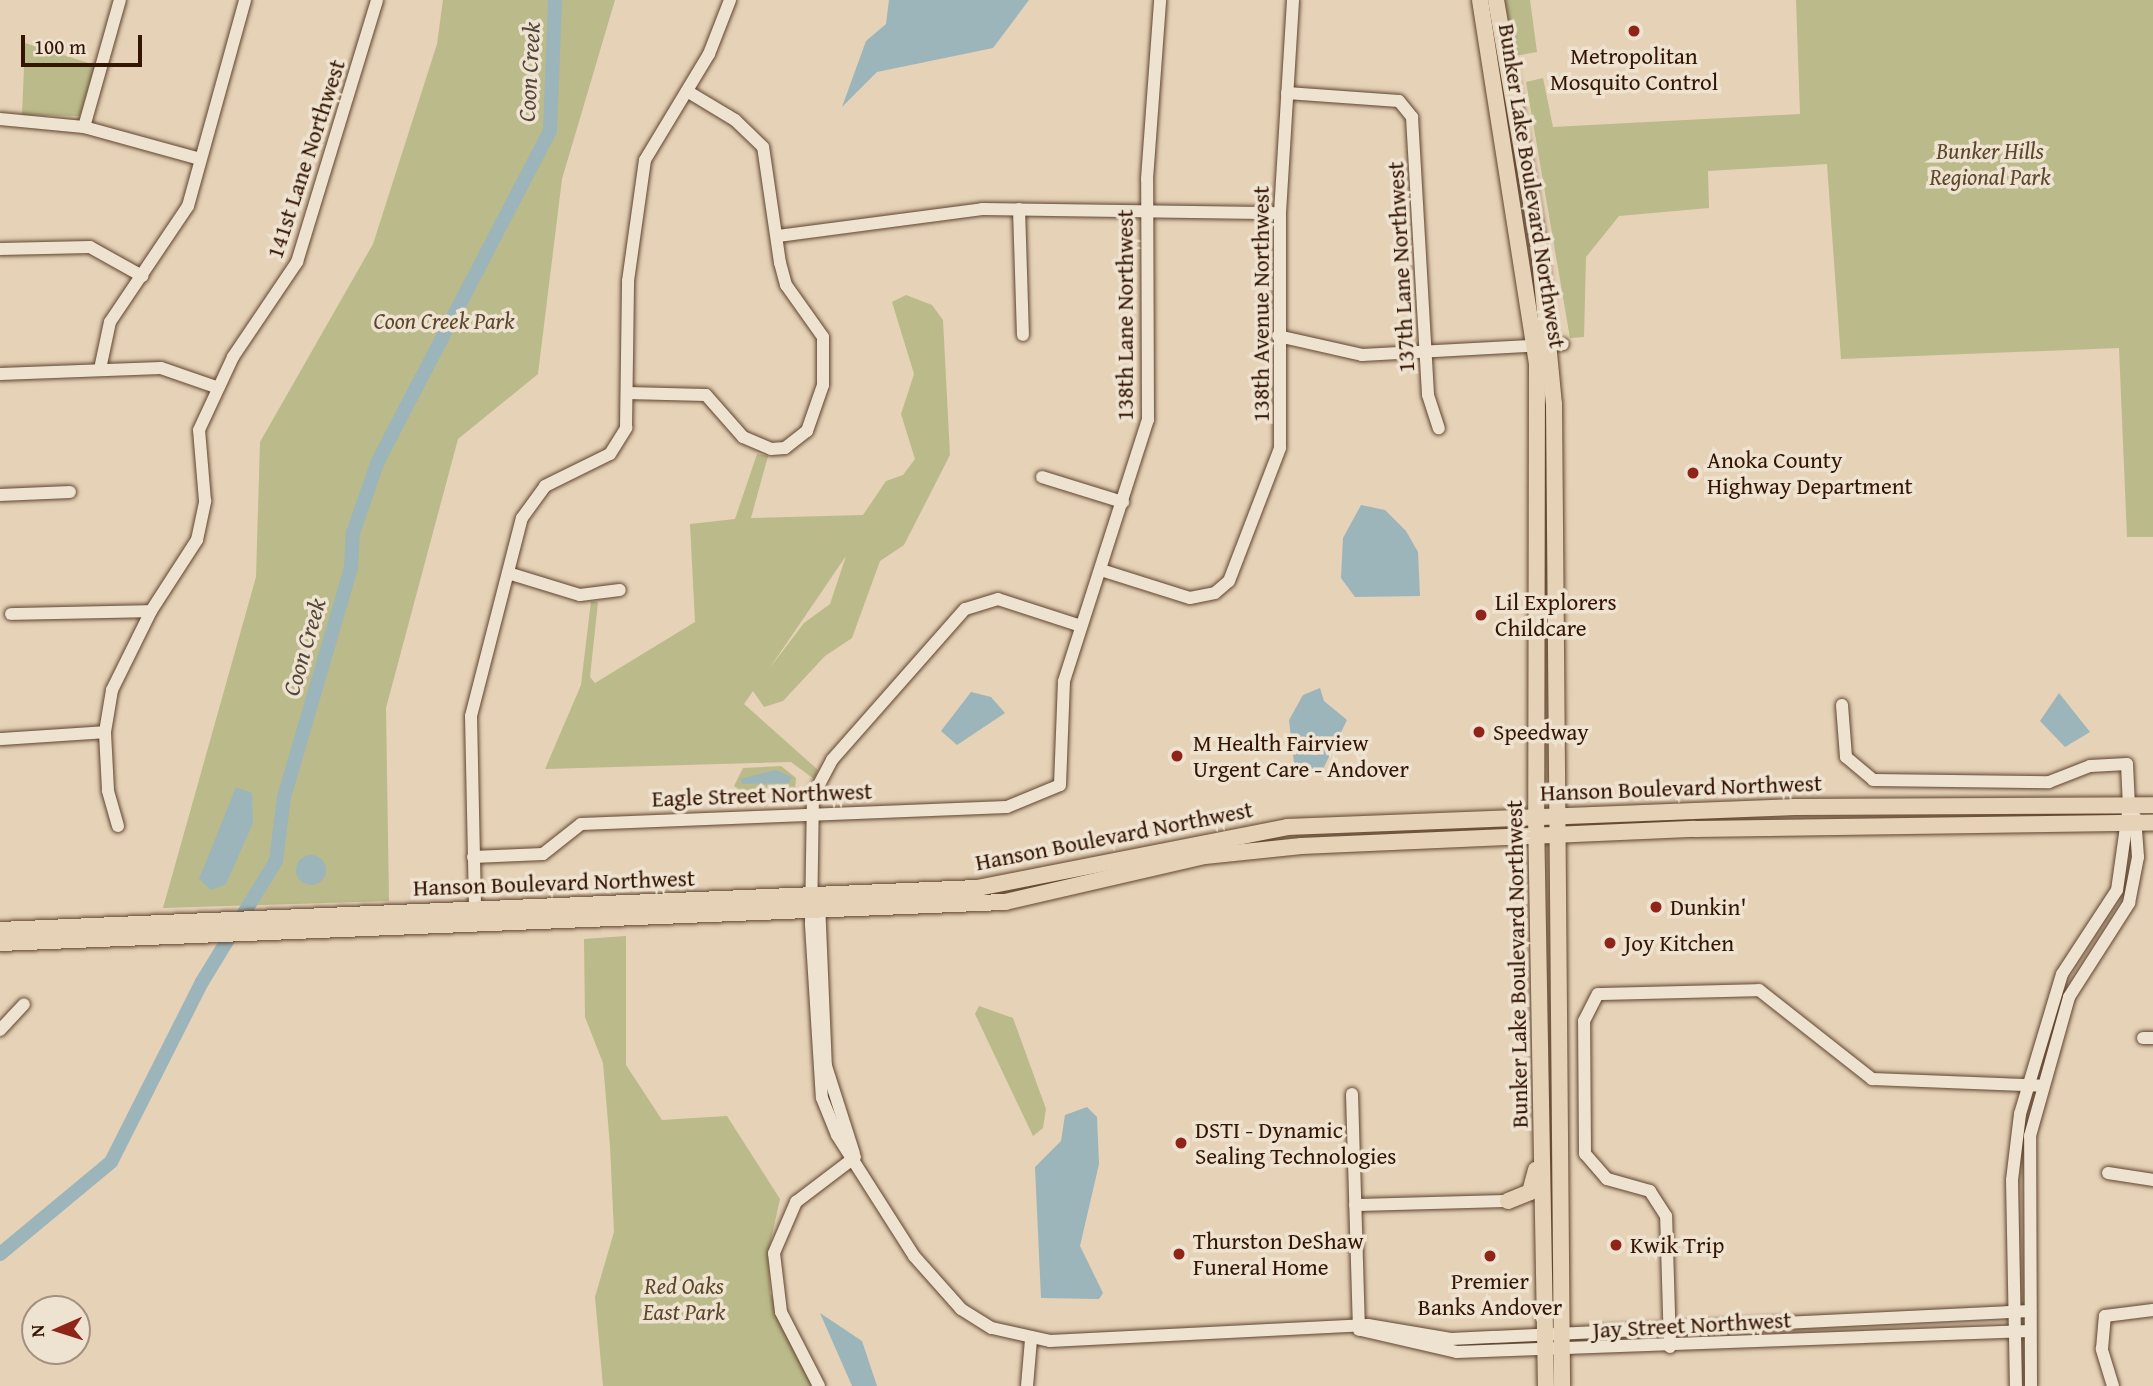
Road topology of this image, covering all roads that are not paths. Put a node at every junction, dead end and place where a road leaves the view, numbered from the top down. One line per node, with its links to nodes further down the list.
1 (120, 0): 12 (street)
2 (245, 0): 13 (street)
3 (377, 0): 26 (street, 141st Lane Northwest)
4 (730, 0): 9 (street)
5 (1160, 0): 15 (street, 138th Lane Northwest)
6 (1293, 0): 10 (street, 138th Avenue Northwest)
7 (1480, 0): 22 (main road, Bunker Lake Boulevard Northwest)
8 (1496, 0): 22 (main road)
9 (687, 91): 17 (street); 27 (street)
10 (1287, 93): 16 (street, 138th Avenue Northwest); 23 (street, 137th Lane Northwest)
11 (0, 119): 12 (street)
12 (84, 127): 13 (street)
13 (200, 159): 19 (street)
14 (1019, 209): 15 (street); 17 (street); 20 (street)
15 (1146, 209): 16 (street); 32 (street, 138th Lane Northwest)
16 (1280, 213): 21 (street, 138th Avenue Northwest)
17 (778, 236): 27 (street)
18 (0, 249): 19 (street)
19 (142, 276): 24 (street)
20 (1023, 335)
21 (1278, 335): 23 (street); 33 (street, 138th Avenue Northwest)
22 (1550, 345): 23 (street); 46 (main road, Bunker Lake Boulevard Northwest); 47 (main road, Bunker Lake Boulevard Northwest)
23 (1425, 352): 28 (street, 137th Lane Northwest)
24 (100, 369): 25 (street); 26 (street)
25 (0, 374)
26 (216, 387): 36 (street, 141st Lane Northwest)
27 (628, 393): 34 (street)
28 (1439, 428)
29 (1042, 477): 32 (street)
30 (70, 492): 31 (street)
31 (0, 495)
32 (1123, 502): 33 (street, 138th Lane Northwest)
33 (1101, 570): 38 (street, 138th Lane Northwest)
34 (508, 573): 35 (street); 52 (street)
35 (620, 590)
36 (151, 611): 37 (street); 40 (street, 141st Lane Northwest)
37 (11, 614)
38 (1081, 626): 42 (street, 138th Lane Northwest); 45 (street, Jay Street Northwest)
39 (1842, 705): 44 (street)
40 (106, 732): 41 (street); 49 (street, 141st Lane Northwest)
41 (0, 739)
42 (1060, 785): 45 (street, Eagle Street Northwest)
43 (2153, 805): 44 (main road, Hanson Boulevard Northwest)
44 (2129, 806): 47 (main road, Hanson Boulevard Northwest); 48 (street)
45 (813, 814): 52 (street, Eagle Street Northwest); 53 (street, Jay Street Northwest)
46 (1536, 815): 47 (main road, Hanson Boulevard Northwest); 50 (main road, Bunker Lake Boulevard Northwest); 53 (main road, Hanson Boulevard Northwest)
47 (1558, 815): 51 (main road, Bunker Lake Boulevard Northwest)
48 (2138, 823): 51 (main road, Hanson Boulevard Northwest); 62 (street); 63 (street)
49 (118, 825)
50 (1536, 836): 51 (main road, Hanson Boulevard Northwest); 55 (main road, Hanson Boulevard Northwest); 65 (main road, Bunker Lake Boulevard Northwest)
51 (1558, 837): 78 (main road, Bunker Lake Boulevard Northwest)
52 (473, 857): 54 (street)
53 (816, 895): 54 (main road, Hanson Boulevard Northwest); 55 (street, Jay Street Northwest)
54 (475, 906): 56 (main road, Hanson Boulevard Northwest)
55 (815, 916): 56 (main road, Hanson Boulevard Northwest); 66 (street, Jay Street Northwest)
56 (271, 925): 57 (main road, Hanson Boulevard Northwest)
57 (204, 928): 58 (main road, Hanson Boulevard Northwest); 59 (main road, Hanson Boulevard Northwest)
58 (0, 930)
59 (0, 943)
60 (24, 1004): 61 (street)
61 (0, 1030)
62 (2028, 1085): 63 (street); 73 (street); 74 (street)
63 (2043, 1086): 72 (street)
64 (1352, 1094): 70 (street)
65 (1542, 1109): 69 (main road); 78 (main road, Bunker Lake Boulevard Northwest)
66 (855, 1157): 79 (street, Jay Street Northwest); 82 (street)
67 (2108, 1173): 68 (street)
68 (2153, 1181)
69 (1508, 1201): 70 (street)
70 (1355, 1205): 75 (street)
71 (2153, 1310): 88 (street)
72 (2030, 1311): 73 (street, Jay Street Northwest); 77 (street)
73 (2014, 1313): 74 (street, Jay Street Northwest); 76 (street)
74 (1669, 1328): 78 (street, Jay Street Northwest); 80 (street)
75 (1359, 1329): 78 (street, Jay Street Northwest); 79 (street, Jay Street Northwest); 81 (street, Jay Street Northwest)
76 (2014, 1331): 77 (street, Jay Street Northwest); 80 (street, Jay Street Northwest); 86 (street)
77 (2030, 1331): 87 (street)
78 (1553, 1334): 81 (main road, Bunker Lake Boulevard Northwest)
79 (1031, 1339): 83 (street)
80 (1670, 1347): 81 (street, Jay Street Northwest)
81 (1553, 1351): 84 (main road, Bunker Lake Boulevard Northwest); 85 (main road, Bunker Lake Boulevard Northwest)
82 (819, 1386)
83 (1027, 1386)
84 (1546, 1386)
85 (1562, 1386)
86 (2016, 1386)
87 (2031, 1386)
88 (2113, 1386)

